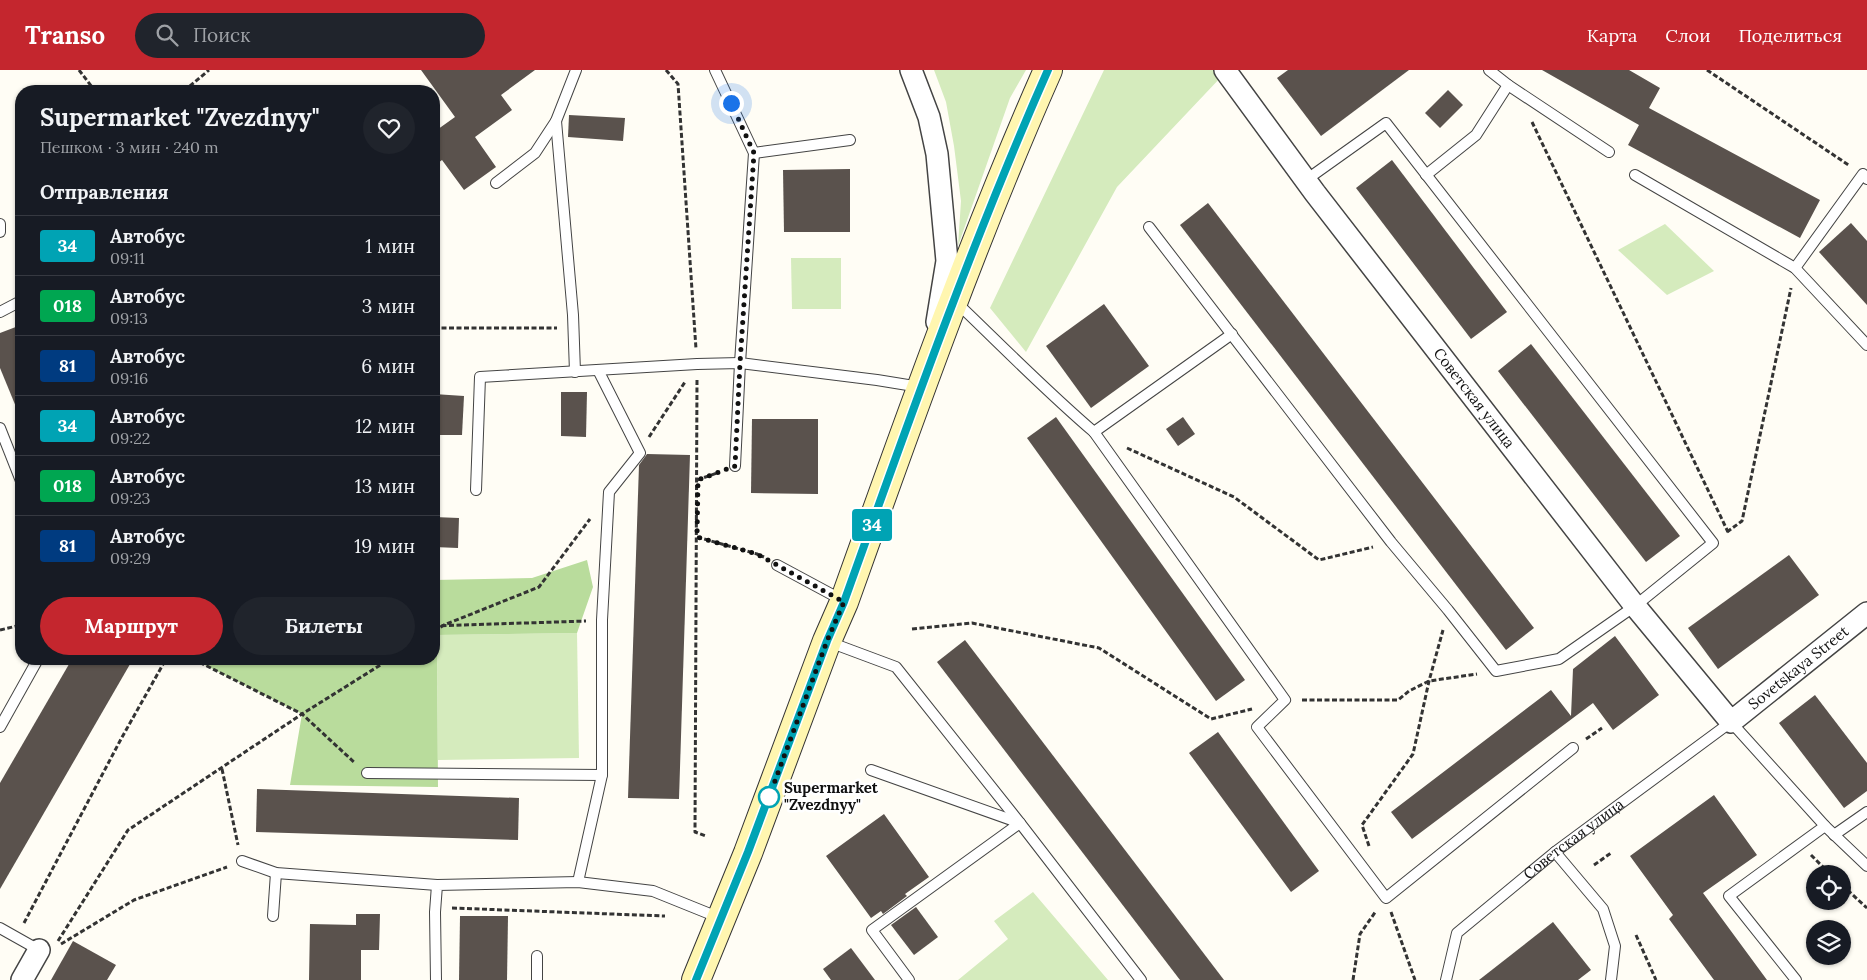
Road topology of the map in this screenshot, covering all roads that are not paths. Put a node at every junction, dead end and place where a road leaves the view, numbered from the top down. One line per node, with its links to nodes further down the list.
1 (576, 70): 8 (lane)
2 (715, 70): 11 (lane)
3 (911, 70): 26 (street)
4 (1048, 70): 21 (main road)
5 (1225, 70): 15 (street, Советская улица)
6 (1489, 70): 7 (lane)
7 (1508, 85): 10 (lane); 12 (lane)
8 (556, 121): 16 (lane); 29 (lane)
9 (850, 140): 11 (lane)
10 (1609, 152)
11 (754, 153): 27 (lane)
12 (1426, 175): 15 (lane); 38 (lane)
13 (1635, 175): 20 (lane)
14 (1865, 177): 20 (lane)
15 (1306, 180): 38 (street, Советская улица)
16 (496, 182)
17 (0, 224): 19 (lane)
18 (1149, 227): 24 (lane)
19 (0, 232)
20 (1795, 268): 25 (lane)
21 (954, 300): 26 (main road); 32 (lane)
22 (15, 304): 23 (lane)
23 (0, 312)
24 (1232, 334): 32 (lane); 38 (lane)
25 (1867, 345)
26 (932, 356): 30 (main road)
27 (740, 363): 28 (lane); 30 (lane); 34 (lane)
28 (598, 370): 29 (lane); 47 (lane)
29 (575, 372): 35 (lane)
30 (921, 388): 37 (main road)
31 (0, 428): 33 (lane)
32 (1094, 432): 44 (lane)
33 (15, 466)
34 (735, 466)
35 (476, 490)
36 (777, 565): 37 (lane)
37 (844, 602): 40 (main road)
38 (1635, 606): 42 (street, Советская улица)
39 (1867, 613): 42 (street, Sovetskaya Street)
40 (827, 641): 49 (lane); 59 (main road)
41 (35, 665): 43 (lane)
42 (1730, 722): 50 (lane, Советская улица); 52 (lane, Советская улица)
43 (0, 727)
44 (1574, 748)
45 (871, 770): 49 (lane)
46 (367, 773): 47 (lane)
47 (602, 776): 56 (lane)
48 (1867, 812): 51 (lane)
49 (1020, 823): 68 (lane); 69 (lane)
50 (1825, 826): 51 (lane, Советская улица); 71 (lane)
51 (1834, 835): 54 (lane, Советская улица)
52 (1555, 852): 63 (lane, Советская улица); 70 (lane)
53 (242, 862): 55 (lane)
54 (1867, 866)
55 (276, 873): 57 (lane); 58 (lane)
56 (578, 882): 57 (lane); 59 (lane)
57 (438, 884): 65 (lane)
58 (273, 916)
59 (721, 918): 67 (main road)
60 (0, 928): 61 (lane)
61 (39, 950): 64 (street)
62 (537, 956): 66 (lane)
63 (1448, 979)
64 (22, 980)
65 (436, 980)
66 (536, 980)
67 (696, 980)
68 (909, 980)
69 (1141, 980)
70 (1611, 980)
71 (1796, 980)

